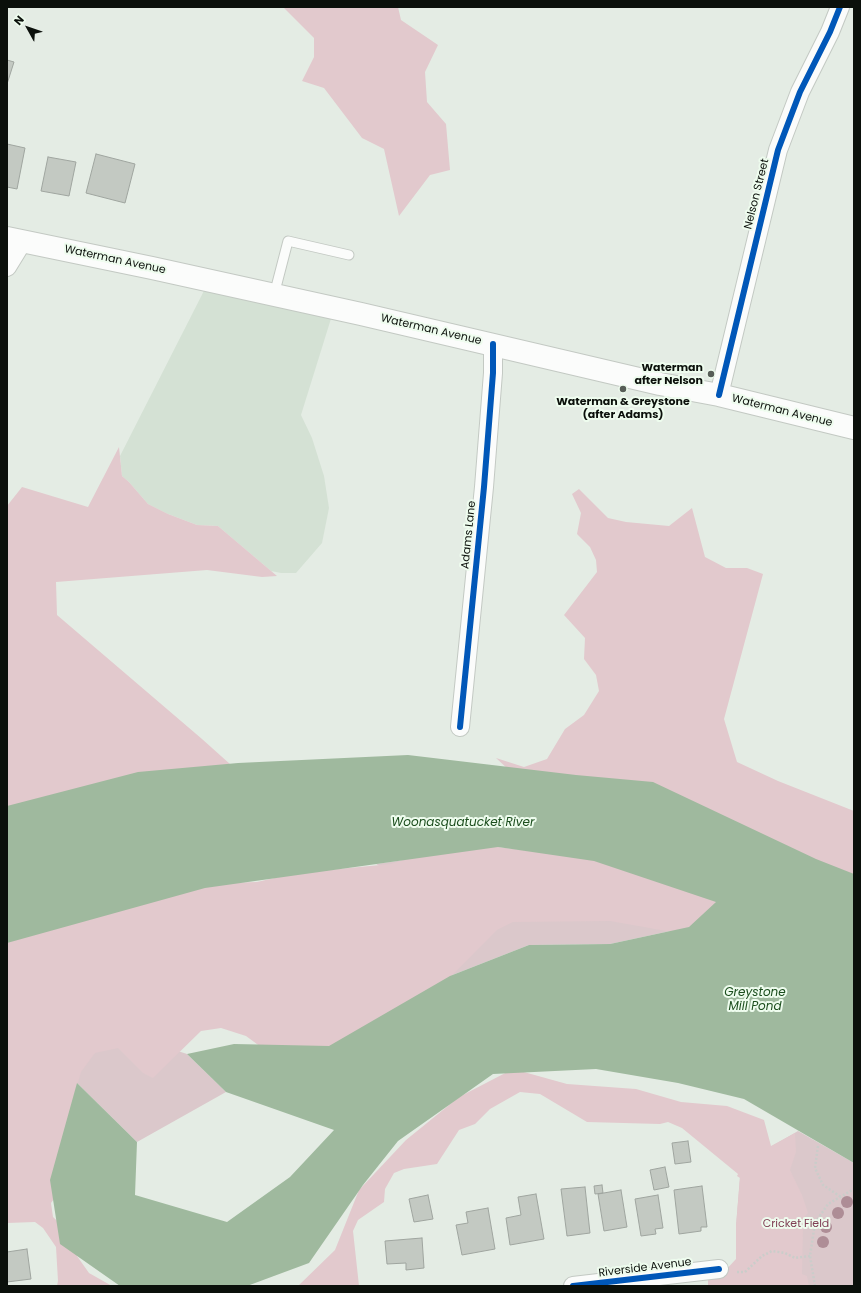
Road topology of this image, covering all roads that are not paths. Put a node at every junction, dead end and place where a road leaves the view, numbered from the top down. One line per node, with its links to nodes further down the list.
1 (840, 7): 7 (street, Nelson Street)
2 (15, 240): 4 (street); 5 (main road, Waterman Avenue)
3 (349, 254): 5 (lane)
4 (7, 267)
5 (274, 295): 6 (main road, Waterman Avenue)
6 (493, 344): 7 (main road, Waterman Avenue); 9 (street, Adams Lane)
7 (719, 395): 8 (main road, Waterman Avenue)
8 (854, 428)
9 (460, 727)
10 (719, 1269): 11 (street, Riverside Avenue)
11 (694, 1279): 12 (street, Riverside Avenue)
12 (573, 1286)

